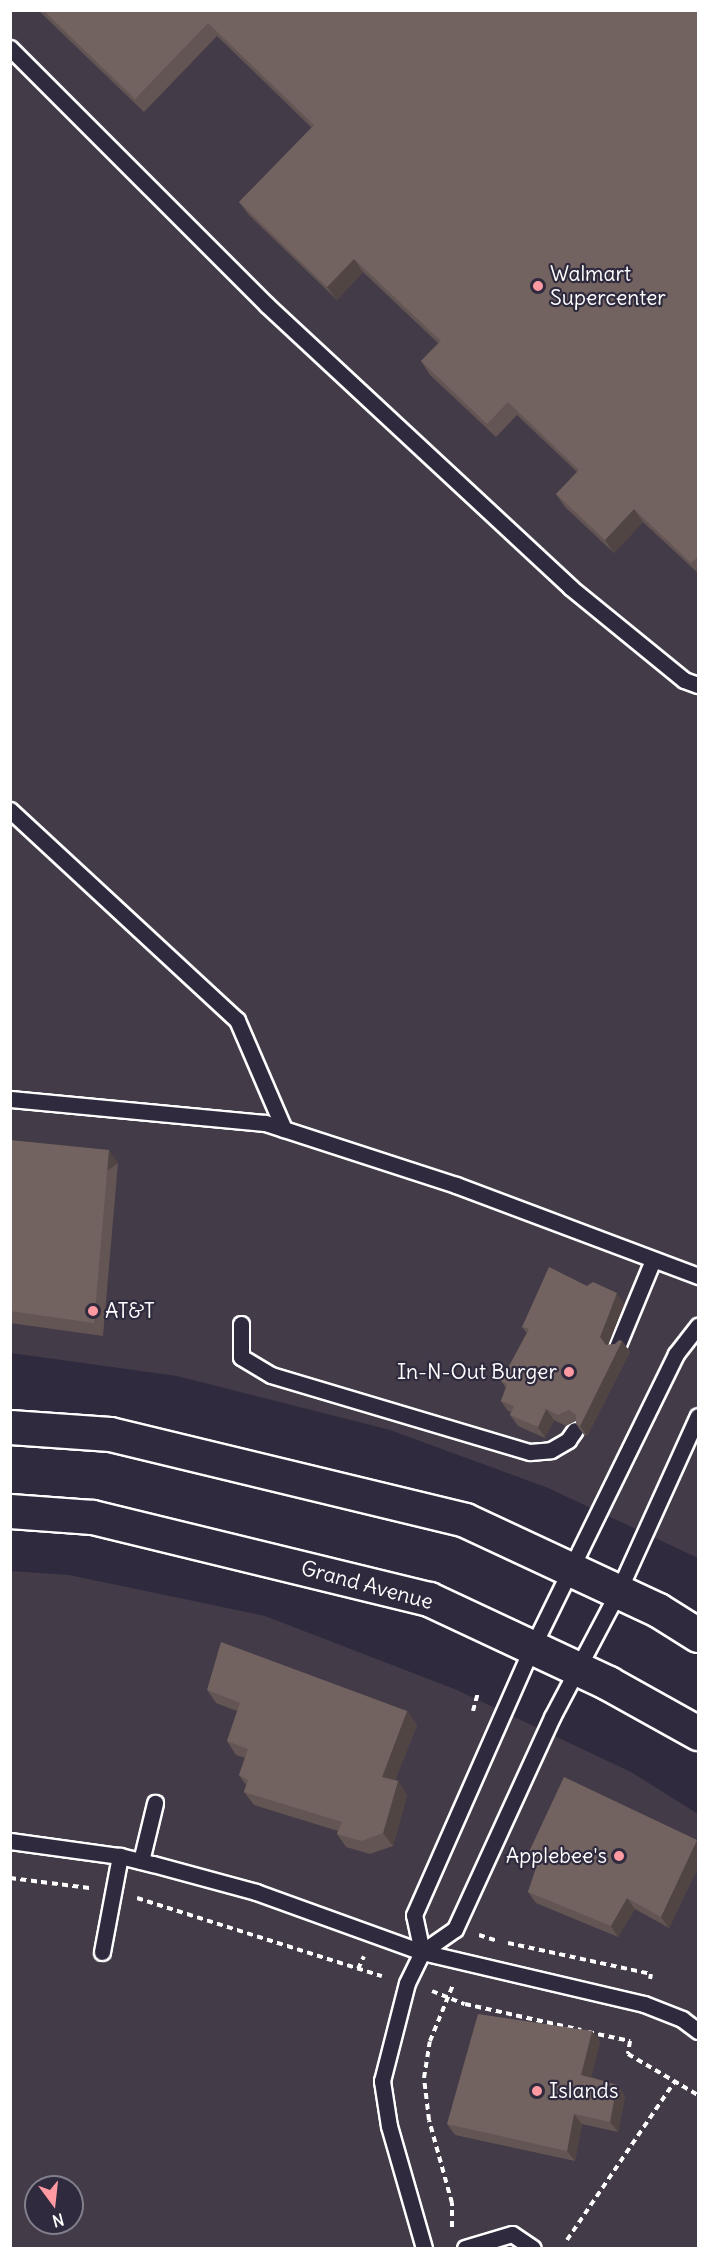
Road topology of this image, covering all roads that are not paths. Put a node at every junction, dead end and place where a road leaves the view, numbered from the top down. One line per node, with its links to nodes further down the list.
1 (10, 48): 2 (lane)
2 (699, 685)
3 (10, 810): 5 (lane)
4 (10, 1099): 5 (lane)
5 (285, 1129): 6 (lane)
6 (653, 1260): 7 (lane); 10 (lane)
7 (699, 1276)
8 (242, 1324): 13 (lane)
9 (699, 1326): 15 (lane)
10 (617, 1347)
11 (699, 1416): 16 (lane)
12 (10, 1427): 15 (main road)
13 (575, 1430)
14 (10, 1511): 18 (main road, Grand Avenue)
15 (570, 1570): 16 (main road); 18 (lane)
16 (618, 1592): 17 (main road); 19 (lane)
17 (699, 1635)
18 (532, 1647): 19 (main road, Grand Avenue); 26 (lane)
19 (578, 1671): 20 (main road, Grand Avenue); 26 (lane)
20 (699, 1733)
21 (155, 1803): 24 (lane)
22 (10, 1841): 23 (lane)
23 (120, 1856): 24 (lane); 25 (lane)
24 (141, 1861): 26 (lane)
25 (102, 1952)
26 (422, 1952): 27 (lane); 28 (lane)
27 (699, 2031)
28 (424, 2248)
29 (465, 2248): 30 (lane)
30 (533, 2248)

